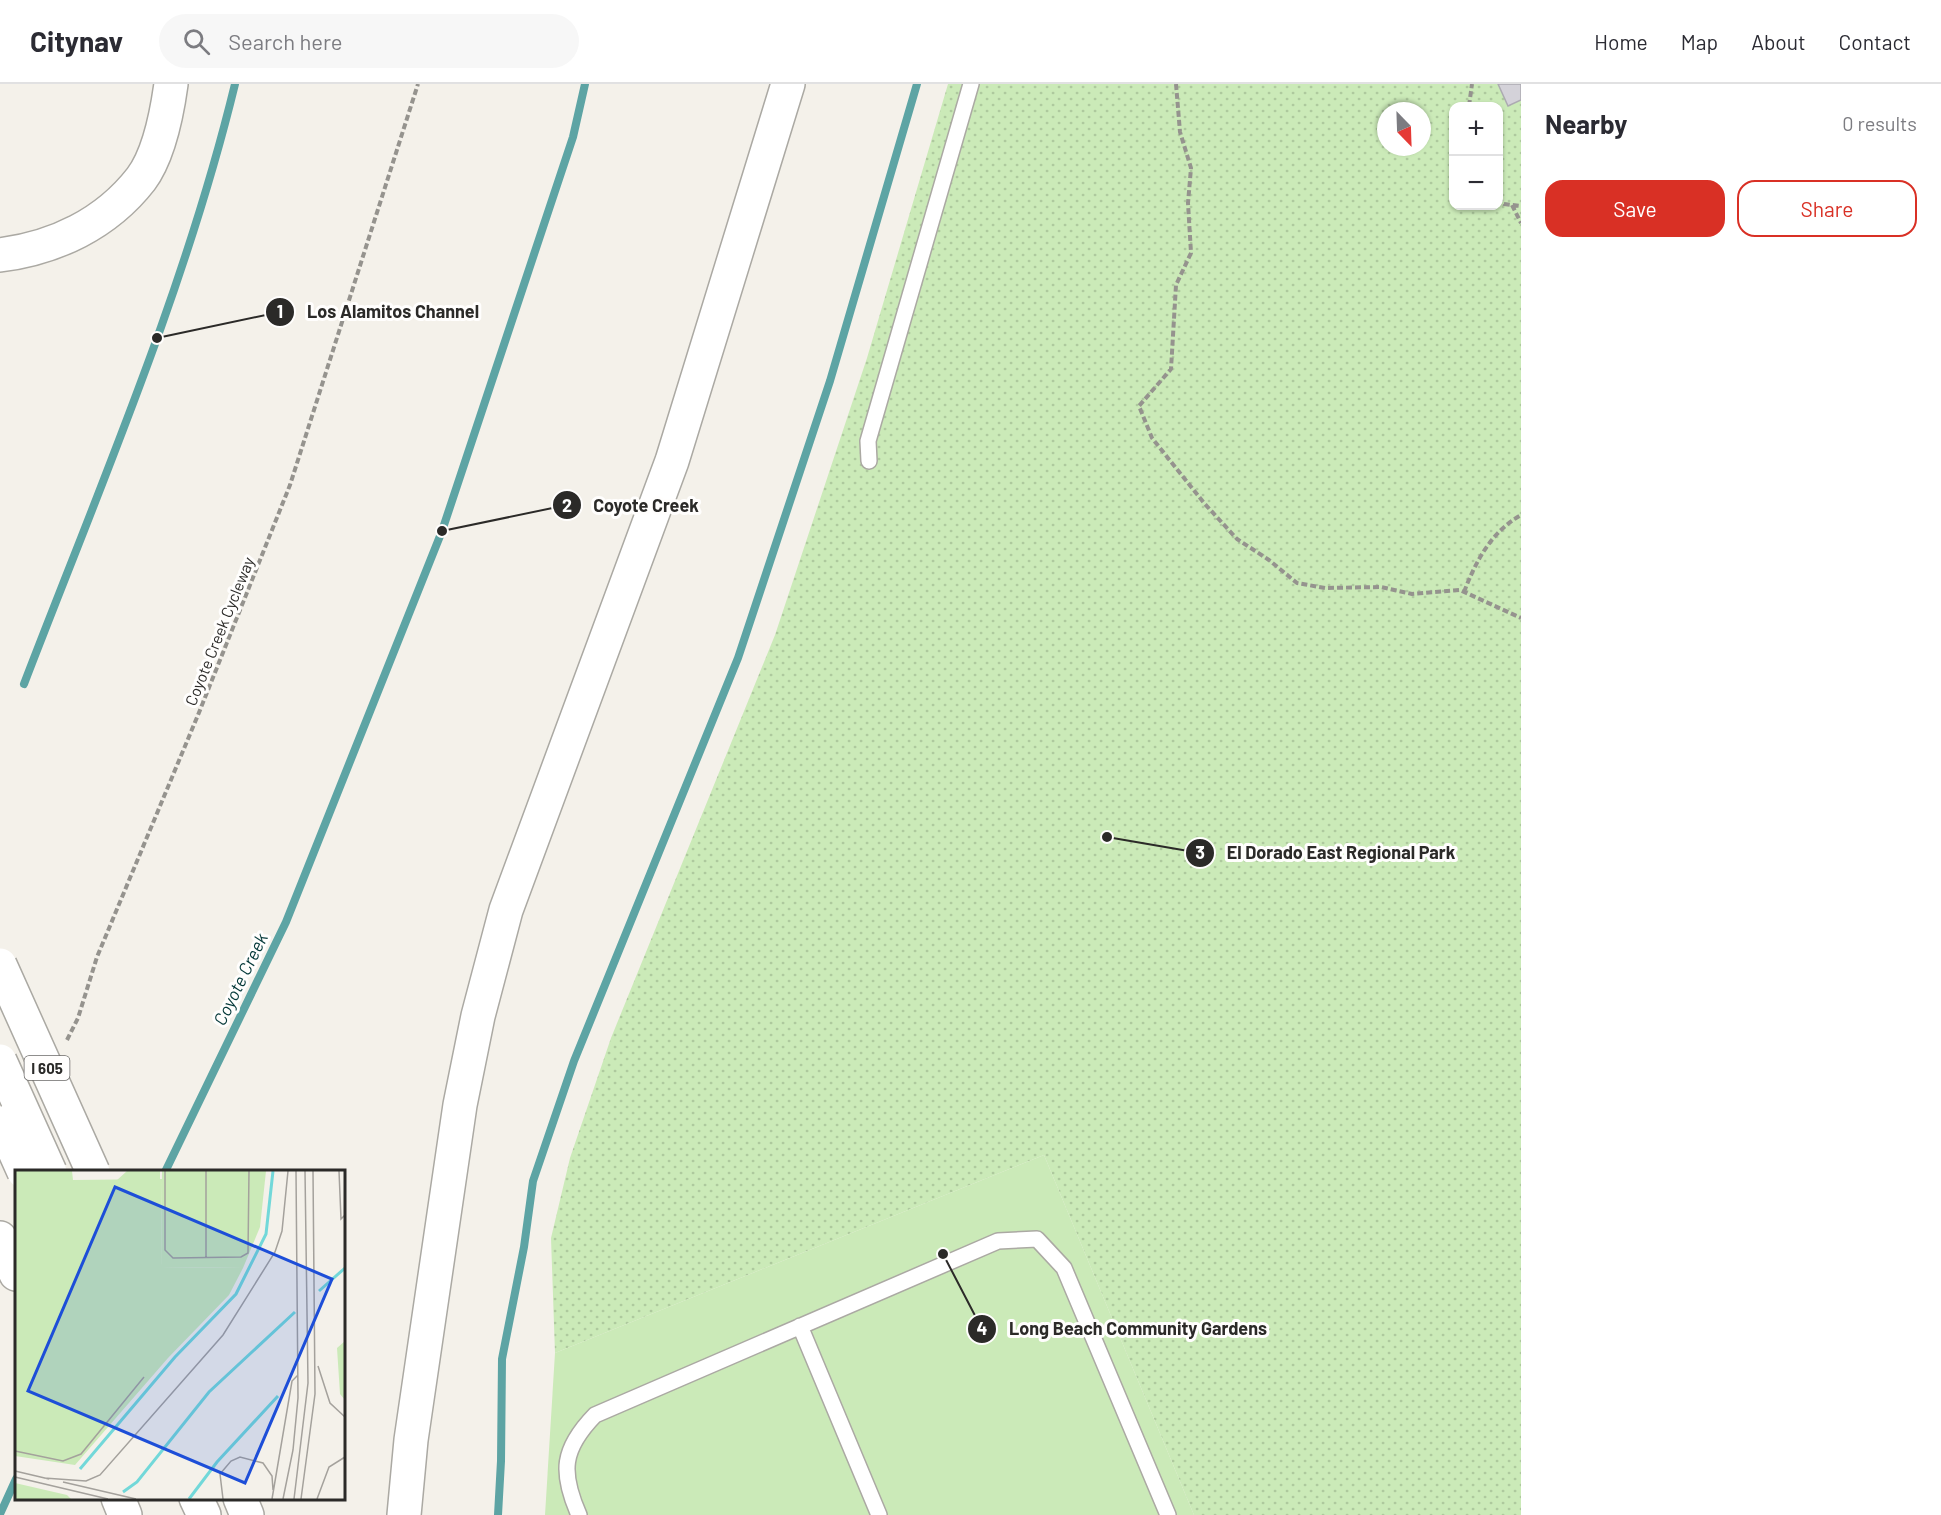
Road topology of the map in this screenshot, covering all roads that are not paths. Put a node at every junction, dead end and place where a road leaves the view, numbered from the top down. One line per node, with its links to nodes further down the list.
1 (171, 84): 4 (highway)
2 (788, 84): 23 (highway)
3 (971, 84): 5 (lane)
4 (0, 255)
5 (869, 461)
6 (0, 964): 11 (highway, I 605, bridge)
7 (0, 1061): 10 (highway, I 605, bridge)
8 (1, 1120): 9 (highway, bridge)
9 (23, 1170)
10 (49, 1170)
11 (92, 1170)
12 (0, 1238): 13 (highway)
13 (15, 1272)
14 (800, 1326): 24 (lane); 25 (lane); 26 (lane)
15 (119, 1500): 19 (highway)
16 (173, 1500): 20 (highway)
17 (197, 1500): 21 (highway)
18 (241, 1500): 22 (highway)
19 (125, 1515)
20 (179, 1515)
21 (204, 1515)
22 (247, 1515)
23 (404, 1515)
24 (579, 1515)
25 (879, 1515)
26 (1168, 1515)

